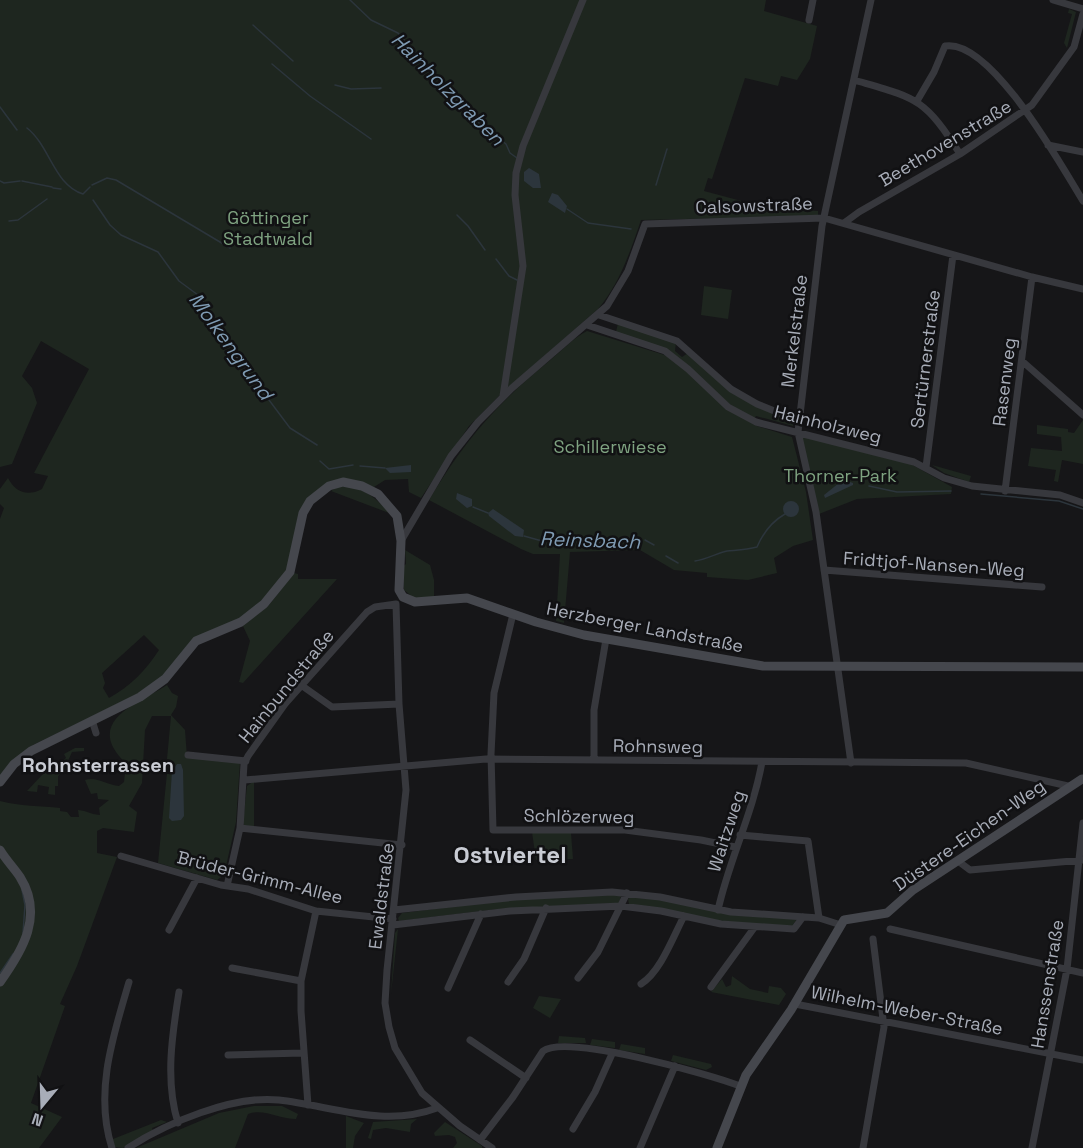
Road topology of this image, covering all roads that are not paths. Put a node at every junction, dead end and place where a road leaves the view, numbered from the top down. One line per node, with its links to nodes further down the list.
1 (583, 0): 25 (street)
2 (813, 0): 7 (street)
3 (871, 0): 10 (street, Merkelstraße)
4 (1053, 0): 5 (street)
5 (1083, 9)
6 (1083, 14): 8 (street, Beethovenstraße)
7 (809, 20)
8 (1074, 47): 9 (street); 12 (street, Beethovenstraße)
9 (1083, 48)
10 (854, 80): 11 (street); 17 (street, Merkelstraße)
11 (917, 101): 12 (street); 15 (street)
12 (1025, 111): 13 (street); 15 (street, Beethovenstraße)
13 (1048, 145): 14 (street); 16 (street)
14 (1083, 152)
15 (960, 154): 18 (street, Beethovenstraße)
16 (1083, 201)
17 (824, 218): 18 (street, Calsowstraße); 22 (street, Calsowstraße); 27 (street, Merkelstraße)
18 (844, 224): 19 (street, Calsowstraße)
19 (953, 255): 20 (street, Calsowstraße); 29 (street, Sertürnerstraße)
20 (1032, 277): 21 (street, Calsowstraße); 24 (street, Rasenweg)
21 (1083, 289)
22 (599, 315): 23 (street, Calsowstraße); 27 (street, Hainholzweg)
23 (587, 325): 25 (street, Calsowstraße); 28 (street, Hainholzweg)
24 (1022, 362): 26 (street); 30 (street, Rasenweg)
25 (503, 396): 33 (street, Calsowstraße)
26 (1083, 415)
27 (799, 421): 28 (street, Merkelstraße)
28 (798, 432): 29 (street, Hainholzweg); 35 (street, Merkelstraße)
29 (926, 467): 30 (street, Hainholzweg)
30 (1005, 491): 31 (street, Hainholzweg)
31 (1083, 503)
32 (397, 516): 33 (street); 34 (street); 44 (street)
33 (412, 519): 34 (street, Calsowstraße)
34 (401, 541): 37 (street)
35 (824, 570): 36 (street, Fridtjof-Nansen-Weg); 40 (street, Merkelstraße)
36 (1042, 586)
37 (399, 601): 38 (street, Herzberger Landstraße); 42 (street, Hainbundstraße); 43 (street, Ewaldstraße)
38 (513, 614): 39 (street, Herzberger Landstraße); 47 (street)
39 (606, 639): 40 (street, Herzberger Landstraße); 48 (street)
40 (839, 667): 41 (street, Herzberger Landstraße); 51 (street, Merkelstraße)
41 (1083, 667)
42 (302, 685): 43 (street); 49 (street, Hainbundstraße)
43 (399, 704): 52 (street, Ewaldstraße)
44 (92, 720): 45 (street); 55 (street)
45 (96, 733)
46 (188, 755): 49 (street)
47 (492, 759): 48 (street, Rohnsweg); 52 (street, Rohnsweg); 61 (street, Schlözerweg)
48 (594, 760): 50 (street, Rohnsweg)
49 (246, 761): 54 (street, Hainbundstraße)
50 (762, 762): 51 (street, Rohnsweg); 59 (street, Waitzweg)
51 (851, 763): 56 (street, Rohnsweg)
52 (404, 766): 54 (street, Rohnsweg); 60 (street, Ewaldstraße)
53 (1083, 779): 56 (street, Düstere-Eichen-Weg)
54 (245, 780): 58 (street, Hainbundstraße)
55 (0, 782)
56 (1068, 786): 65 (street, Düstere-Eichen-Weg)
57 (1083, 823): 64 (street, Hanssenstraße)
58 (240, 828): 60 (street); 67 (street, Hainbundstraße)
59 (740, 835): 61 (street, Waitzweg); 77 (street)
60 (402, 845): 76 (street, Ewaldstraße)
61 (735, 847): 71 (street, Waitzweg)
62 (0, 850): 88 (street)
63 (121, 856): 66 (street, Brüder-Grimm-Allee)
64 (1082, 860): 65 (street); 84 (street, Hanssenstraße)
65 (958, 861): 78 (street, Düstere-Eichen-Weg)
66 (197, 878): 67 (street, Brüder-Grimm-Allee); 81 (street)
67 (227, 886): 72 (street, Brüder-Grimm-Allee)
68 (627, 893): 69 (street); 71 (street, Brüder-Grimm-Allee); 76 (street, Brüder-Grimm-Allee)
69 (621, 906): 70 (street, Brüder-Grimm-Allee); 74 (street, Brüder-Grimm-Allee); 86 (street)
70 (546, 908): 73 (street, Brüder-Grimm-Allee); 90 (street)
71 (718, 910): 75 (street, Brüder-Grimm-Allee)
72 (316, 911): 76 (street, Brüder-Grimm-Allee); 87 (street)
73 (481, 914): 76 (street, Brüder-Grimm-Allee); 93 (street)
74 (684, 916): 79 (street, Brüder-Grimm-Allee); 91 (street)
75 (803, 917): 77 (street, Brüder-Grimm-Allee); 79 (street, Brüder-Grimm-Allee)
76 (393, 918): 107 (street, Ewaldstraße)
77 (819, 918): 78 (street, Brüder-Grimm-Allee)
78 (841, 925): 95 (street)
79 (754, 928): 92 (street)
80 (890, 929): 84 (street)
81 (169, 930)
82 (873, 939): 96 (street)
83 (232, 968): 87 (street)
84 (1067, 969): 85 (street); 100 (street, Hanssenstraße)
85 (1083, 973)
86 (578, 978)
87 (301, 981): 98 (street)
88 (0, 982)
89 (129, 982): 111 (street)
90 (508, 982)
91 (641, 984)
92 (711, 987)
93 (448, 988)
94 (179, 992): 108 (street)
95 (795, 1004): 96 (street, Wilhelm-Weber-Straße); 105 (street)
96 (883, 1021): 100 (street, Wilhelm-Weber-Straße); 116 (street)
97 (470, 1040): 104 (street)
98 (303, 1053): 101 (street); 106 (street)
99 (612, 1054): 103 (street); 104 (street); 109 (street)
100 (1051, 1054): 102 (street, Wilhelm-Weber-Straße); 117 (street, Hanssenstraße)
101 (228, 1055)
102 (1083, 1060)
103 (675, 1066): 105 (street); 114 (street)
104 (526, 1078): 110 (street)
105 (740, 1086): 115 (street)
106 (308, 1105): 107 (street); 108 (street)
107 (437, 1108): 110 (street, Ewaldstraße)
108 (178, 1123): 112 (street)
109 (573, 1130)
110 (480, 1140): 113 (street, Ewaldstraße)
111 (111, 1148)
112 (128, 1148)
113 (492, 1148)
114 (640, 1148)
115 (717, 1148)
116 (863, 1148)
117 (1032, 1148)

